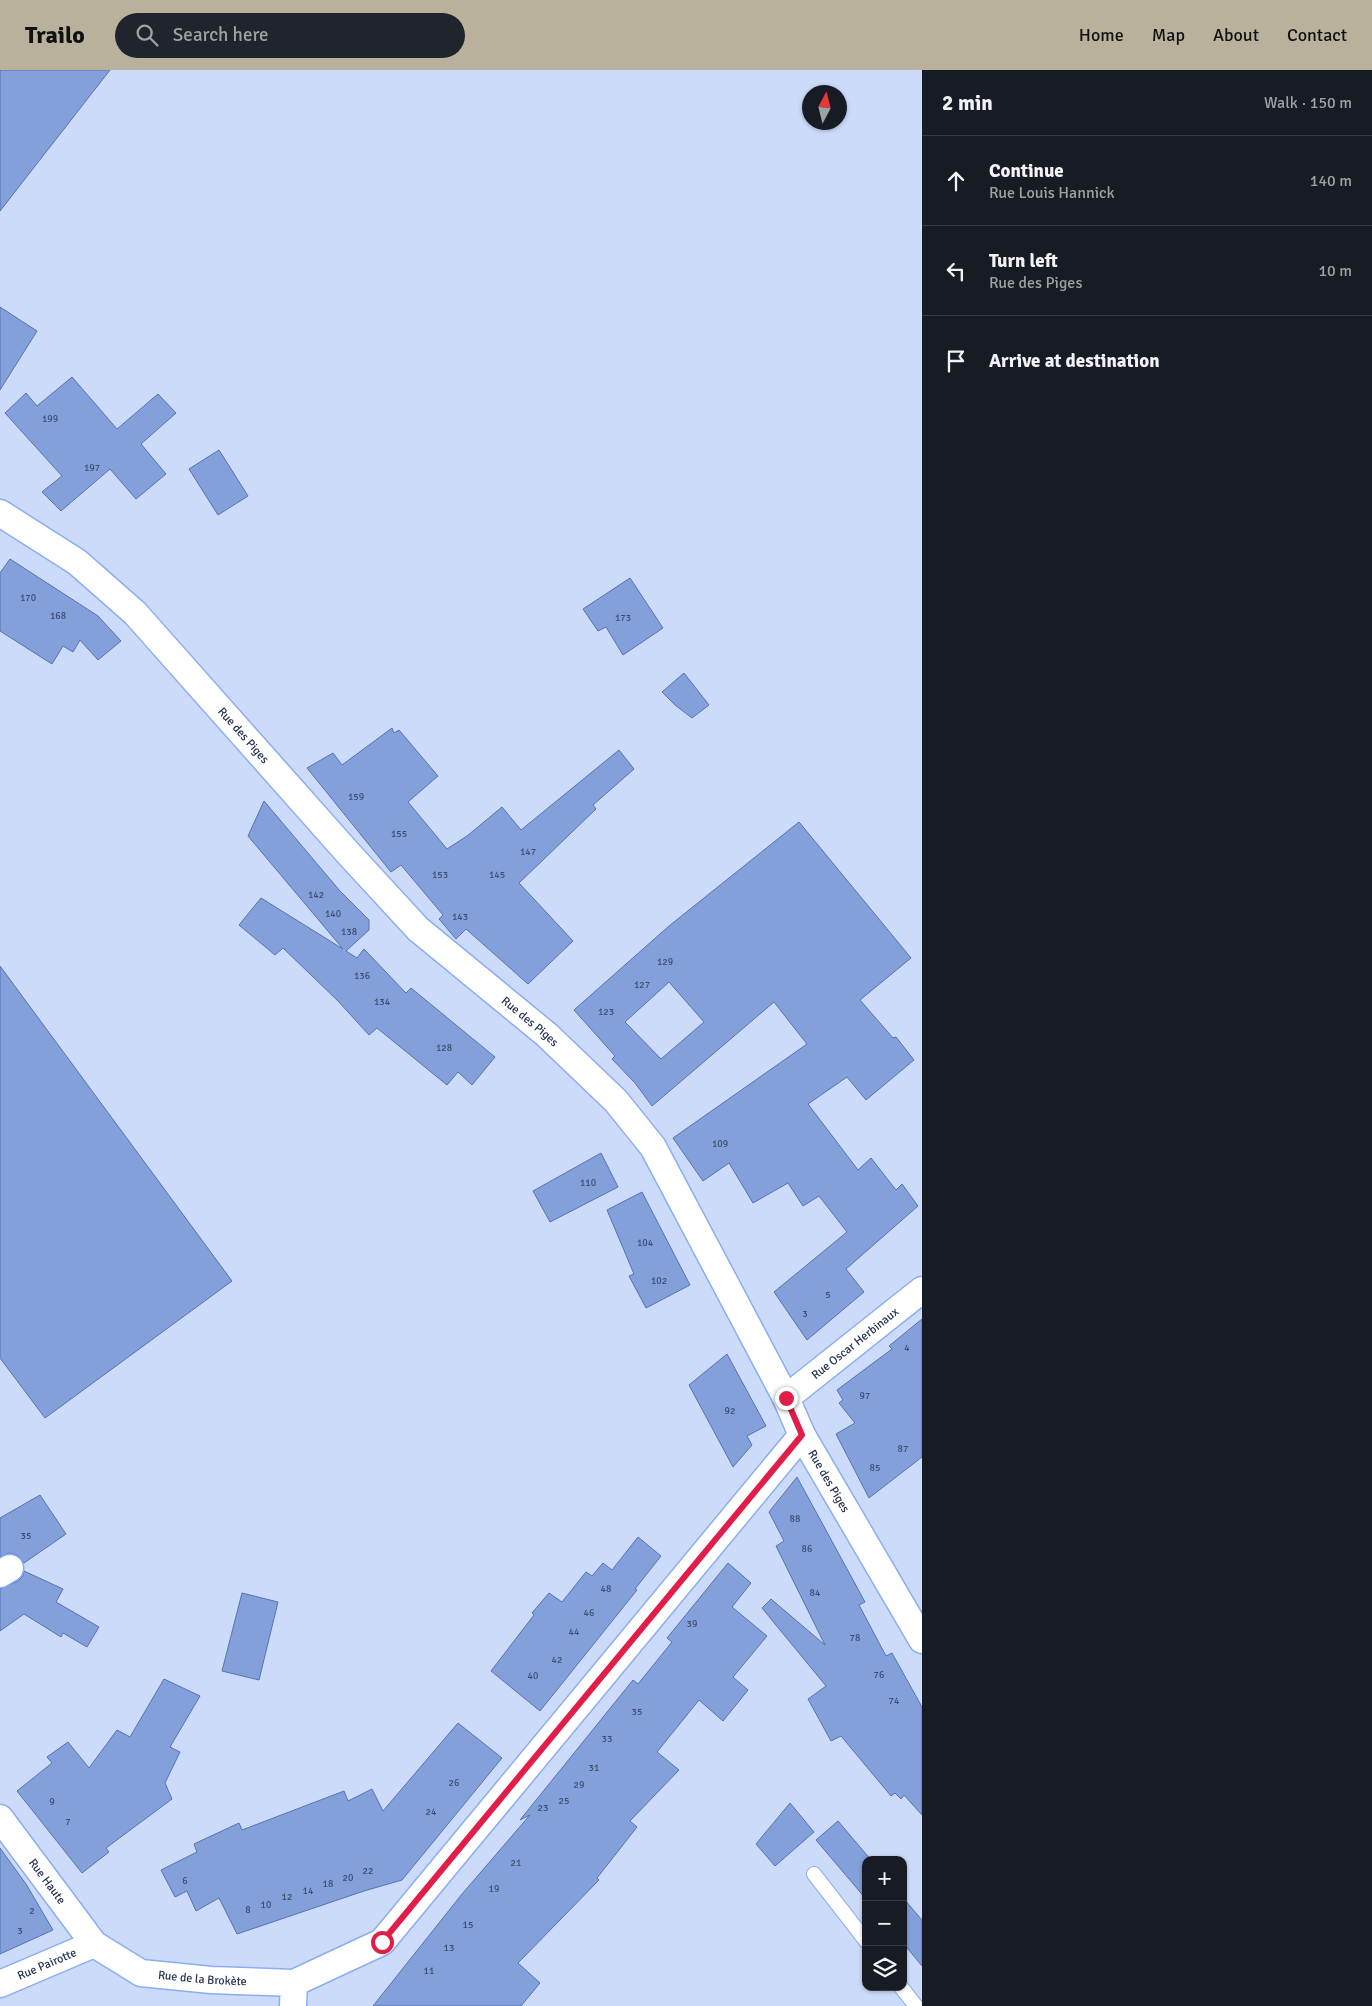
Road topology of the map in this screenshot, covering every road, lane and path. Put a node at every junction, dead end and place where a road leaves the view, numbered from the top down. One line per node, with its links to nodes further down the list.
1 (0, 513): 3 (street, Rue des Piges)
2 (922, 1290): 3 (street, Rue Oscar Herbinaux)
3 (786, 1398): 4 (street, Rue des Piges)
4 (802, 1435): 5 (street, Rue des Piges); 12 (street)
5 (922, 1640)
6 (0, 1818): 9 (street, Rue Haute)
7 (814, 1874): 8 (lane)
8 (862, 1936)
9 (94, 1944): 10 (street, Rue Pairotte); 12 (street, Rue de la Brokète)
10 (0, 1984)
11 (904, 1991): 13 (lane)
12 (294, 1994)
13 (916, 2006)

